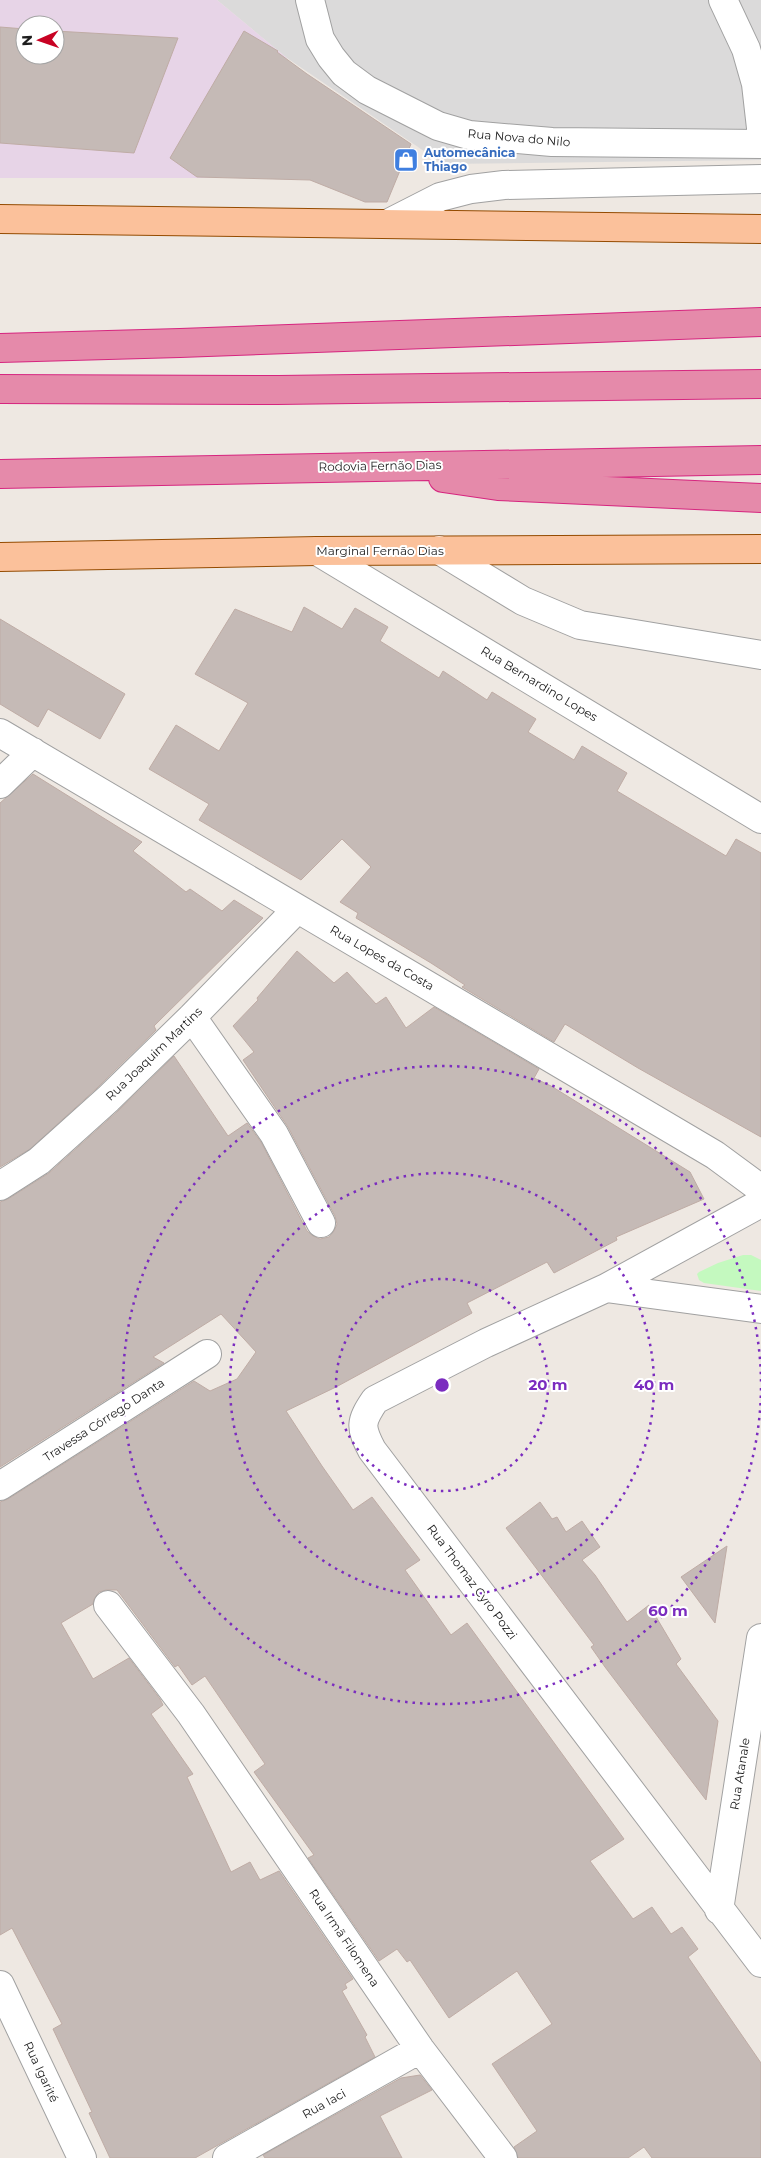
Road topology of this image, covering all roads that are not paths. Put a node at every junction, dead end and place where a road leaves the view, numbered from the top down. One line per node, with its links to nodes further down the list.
1 (310, 0): 5 (street, Rua Nova do Nilo)
2 (723, 0): 3 (street)
3 (753, 46): 4 (street)
4 (761, 128)
5 (761, 144)
6 (761, 179): 8 (street)
7 (0, 220): 8 (main road)
8 (387, 224): 9 (main road)
9 (761, 228)
10 (761, 322): 11 (highway)
11 (0, 348)
12 (761, 384): 13 (highway)
13 (0, 389)
14 (761, 460): 15 (highway, Rodovia Fernão Dias)
15 (365, 467): 16 (highway, Rodovia Fernão Dias); 17 (highway)
16 (0, 474)
17 (761, 498)
18 (761, 548): 19 (main road, Marginal Fernão Dias)
19 (439, 550): 20 (main road, Marginal Fernão Dias); 22 (street)
20 (317, 551): 21 (main road, Marginal Fernão Dias); 26 (street, Rua Bernardino Lopes)
21 (0, 557)
22 (761, 655)
23 (0, 733): 24 (street, Rua Lopes da Costa)
24 (33, 752): 25 (street); 27 (street, Rua Lopes da Costa)
25 (0, 784)
26 (761, 819)
27 (297, 909): 28 (street, Rua Joaquim Martins); 30 (street, Rua Lopes da Costa)
28 (192, 1017): 29 (street, Rua Joaquim Martins); 32 (street)
29 (0, 1186)
30 (761, 1189)
31 (761, 1203): 33 (street, Rua Thomaz Cyro Pozzi)
32 (321, 1223)
33 (606, 1288): 34 (street); 39 (street, Rua Thomaz Cyro Pozzi)
34 (761, 1309)
35 (207, 1354): 36 (street, Travessa Córrego Danta)
36 (0, 1486)
37 (108, 1605): 42 (street, Rua Irmã Filomena)
38 (761, 1638): 39 (street, Rua Atanale)
39 (719, 1910): 40 (street, Rua Thomaz Cyro Pozzi)
40 (761, 1963)
41 (0, 1986): 43 (street, Rua Igarité)
42 (420, 2049): 44 (street, Rua Iaci); 45 (street, Rua Irmã Filomena)
43 (82, 2158)
44 (227, 2158)
45 (503, 2158)

